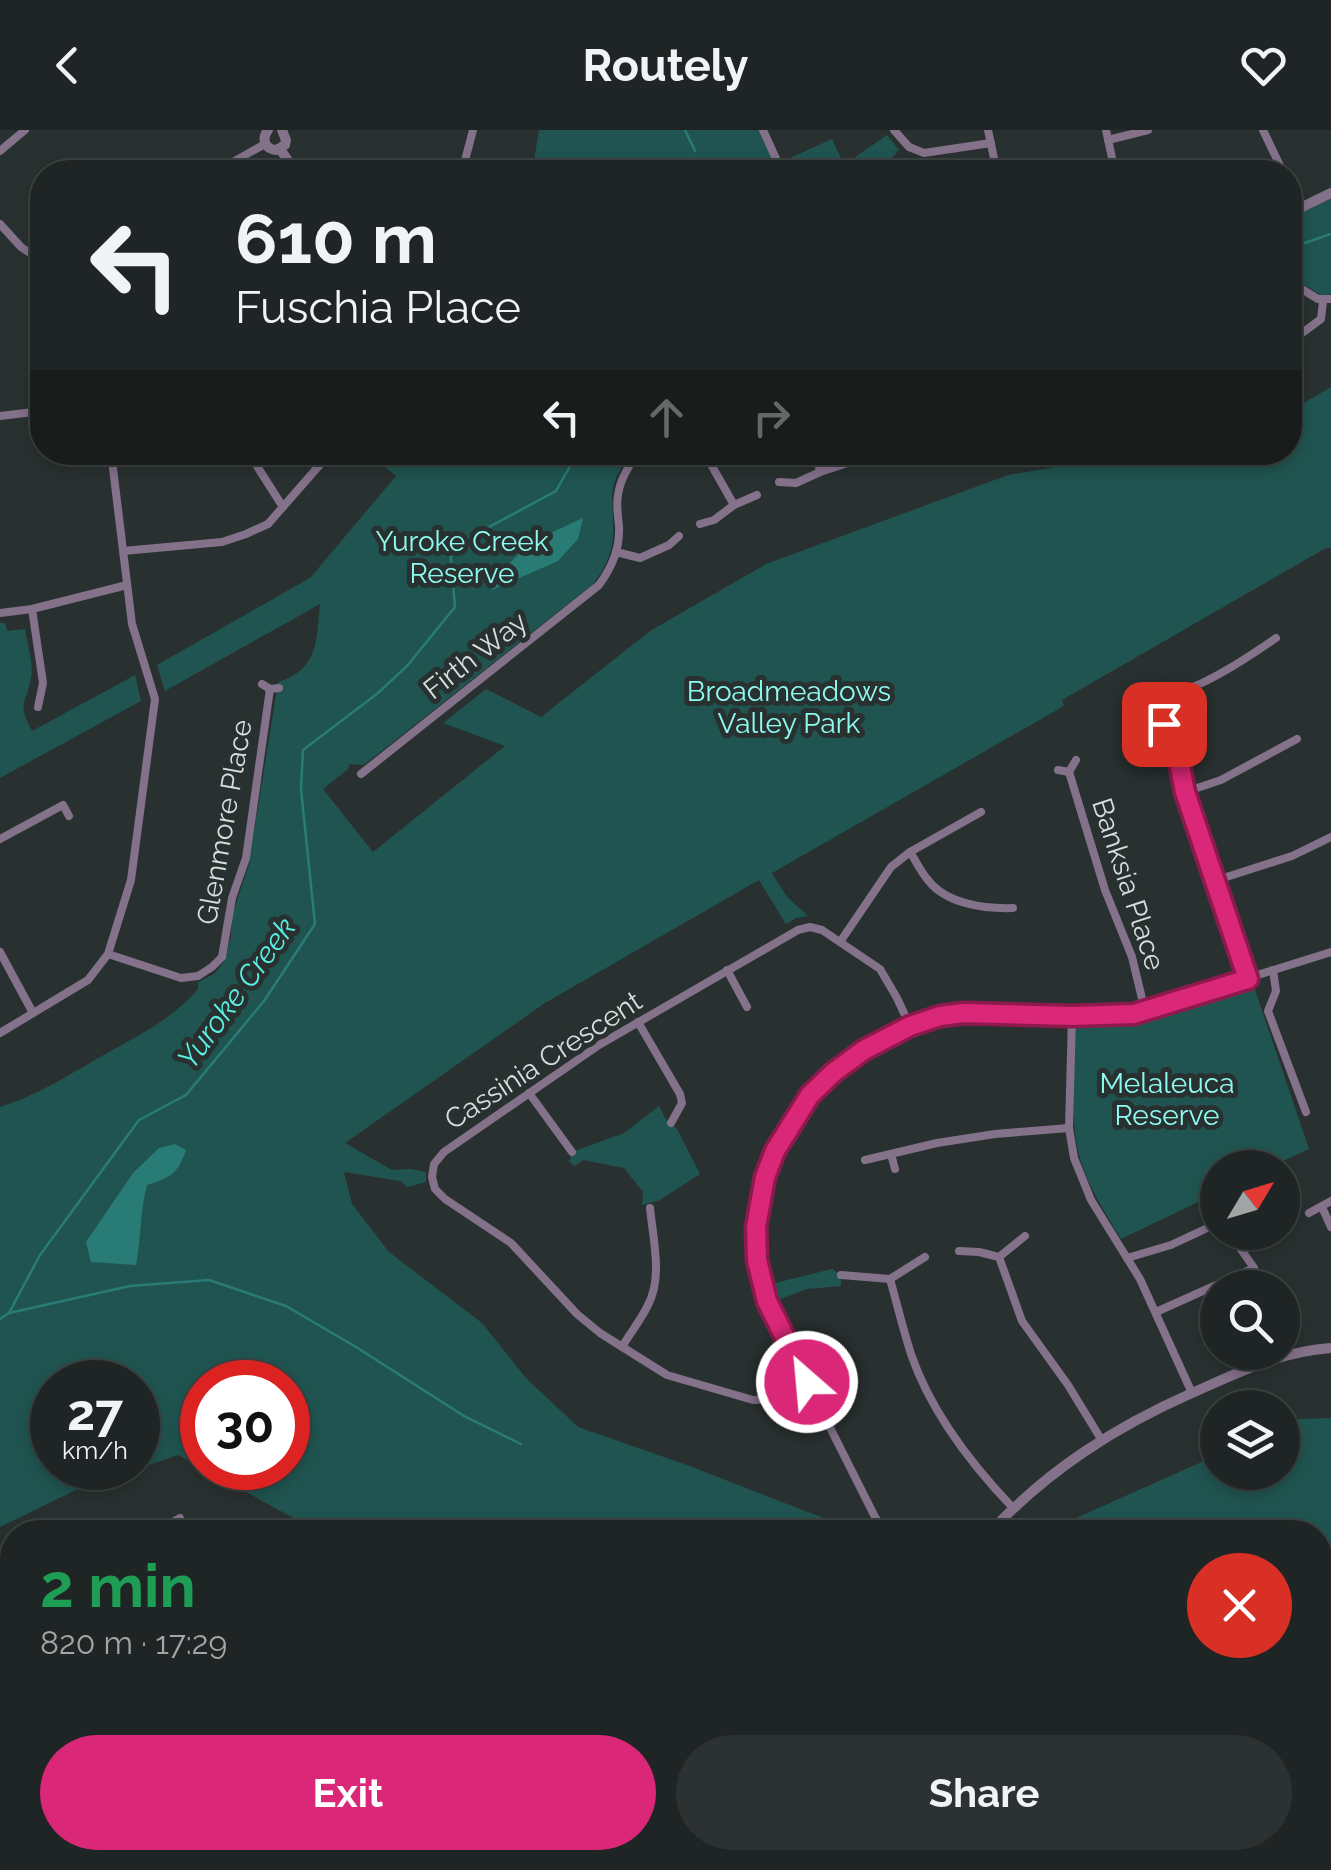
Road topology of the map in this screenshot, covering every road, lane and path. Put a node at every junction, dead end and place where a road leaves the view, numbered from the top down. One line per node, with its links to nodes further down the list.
1 (25, 130): 14 (street)
2 (268, 130): 12 (street)
3 (282, 130): 13 (street)
4 (473, 130): 17 (street)
5 (894, 130): 11 (street)
6 (988, 130): 11 (street)
7 (1148, 130): 10 (street)
8 (1263, 130): 21 (street)
9 (767, 131): 18 (street)
10 (1107, 135): 20 (street)
11 (991, 143): 19 (street)
12 (265, 144): 13 (street); 15 (street)
13 (280, 149): 16 (street)
14 (0, 150)
15 (237, 160)
16 (288, 160)
17 (465, 160)
18 (778, 160)
19 (994, 160)
20 (1112, 160)
21 (1277, 160)
22 (1331, 193): 23 (street)
23 (1302, 207)
24 (0, 224): 25 (street)
25 (30, 253)
26 (1302, 288): 27 (street)
27 (1327, 300): 28 (street)
28 (1302, 334)
29 (30, 412): 30 (street)
30 (0, 416)
31 (112, 465): 45 (street)
32 (256, 465): 42 (street)
33 (320, 465): 42 (street)
34 (631, 465): 46 (street)
35 (711, 465): 41 (street)
36 (819, 465): 38 (street)
37 (842, 465): 38 (street)
38 (820, 472): 39 (street)
39 (779, 482)
40 (757, 495): 41 (street)
41 (734, 505): 43 (street)
42 (283, 507): 45 (street)
43 (700, 524)
44 (678, 536): 46 (street)
45 (123, 552): 47 (street)
46 (616, 552): 57 (street, Firth Way)
47 (128, 585): 48 (street); 69 (street)
48 (32, 608): 49 (street); 52 (street)
49 (0, 614)
50 (1276, 638): 58 (street)
51 (270, 687): 69 (street, Glenmore Place)
52 (38, 708)
53 (1296, 740): 58 (street)
54 (1076, 760): 56 (street, Banksia Place)
55 (1058, 770): 56 (street, Banksia Place)
56 (1069, 772): 74 (street, Banksia Place)
57 (361, 774)
58 (1185, 792): 64 (street)
59 (981, 812): 63 (street)
60 (69, 816): 62 (street)
61 (1331, 837): 64 (street)
62 (0, 839)
63 (910, 852): 65 (street); 66 (street)
64 (1214, 881): 72 (street)
65 (1012, 908)
66 (840, 942): 70 (street, Cassinia Crescent); 78 (street, Cassinia Crescent)
67 (0, 952): 75 (street)
68 (1330, 952): 71 (street)
69 (108, 954): 75 (street)
70 (727, 970): 73 (street); 77 (street, Cassinia Crescent)
71 (1273, 970): 72 (street); 81 (street)
72 (1248, 979): 74 (street)
73 (747, 1007)
74 (1145, 1011): 76 (street)
75 (33, 1014): 79 (street)
76 (1072, 1016): 78 (street); 83 (street)
77 (638, 1022): 80 (street, Cassinia Crescent); 82 (street)
78 (910, 1026): 105 (street)
79 (0, 1033)
80 (529, 1093): 84 (street); 103 (street, Cassinia Crescent)
81 (1306, 1112)
82 (671, 1123)
83 (1069, 1128): 85 (street); 99 (street)
84 (572, 1152)
85 (890, 1154): 86 (street); 87 (street)
86 (865, 1160)
87 (896, 1169)
88 (1331, 1201): 89 (street)
89 (1322, 1207): 91 (street); 92 (street)
90 (650, 1208): 103 (street)
91 (1308, 1213)
92 (1331, 1227)
93 (1200, 1231): 99 (street)
94 (1024, 1236): 98 (street)
95 (1242, 1250): 102 (street)
96 (959, 1251): 98 (street)
97 (925, 1257): 101 (street)
98 (999, 1257): 107 (street)
99 (1127, 1258): 102 (street)
100 (841, 1275): 101 (street)
101 (890, 1279): 108 (street)
102 (1156, 1312): 106 (street)
103 (622, 1346): 105 (street, Cassinia Crescent)
104 (1331, 1348): 106 (street)
105 (807, 1382): 111 (street)
106 (1192, 1393): 107 (street)
107 (1101, 1439): 108 (street)
108 (1013, 1508): 112 (street)
109 (180, 1518): 110 (street)
110 (176, 1520)
111 (876, 1520)
112 (1002, 1520)

